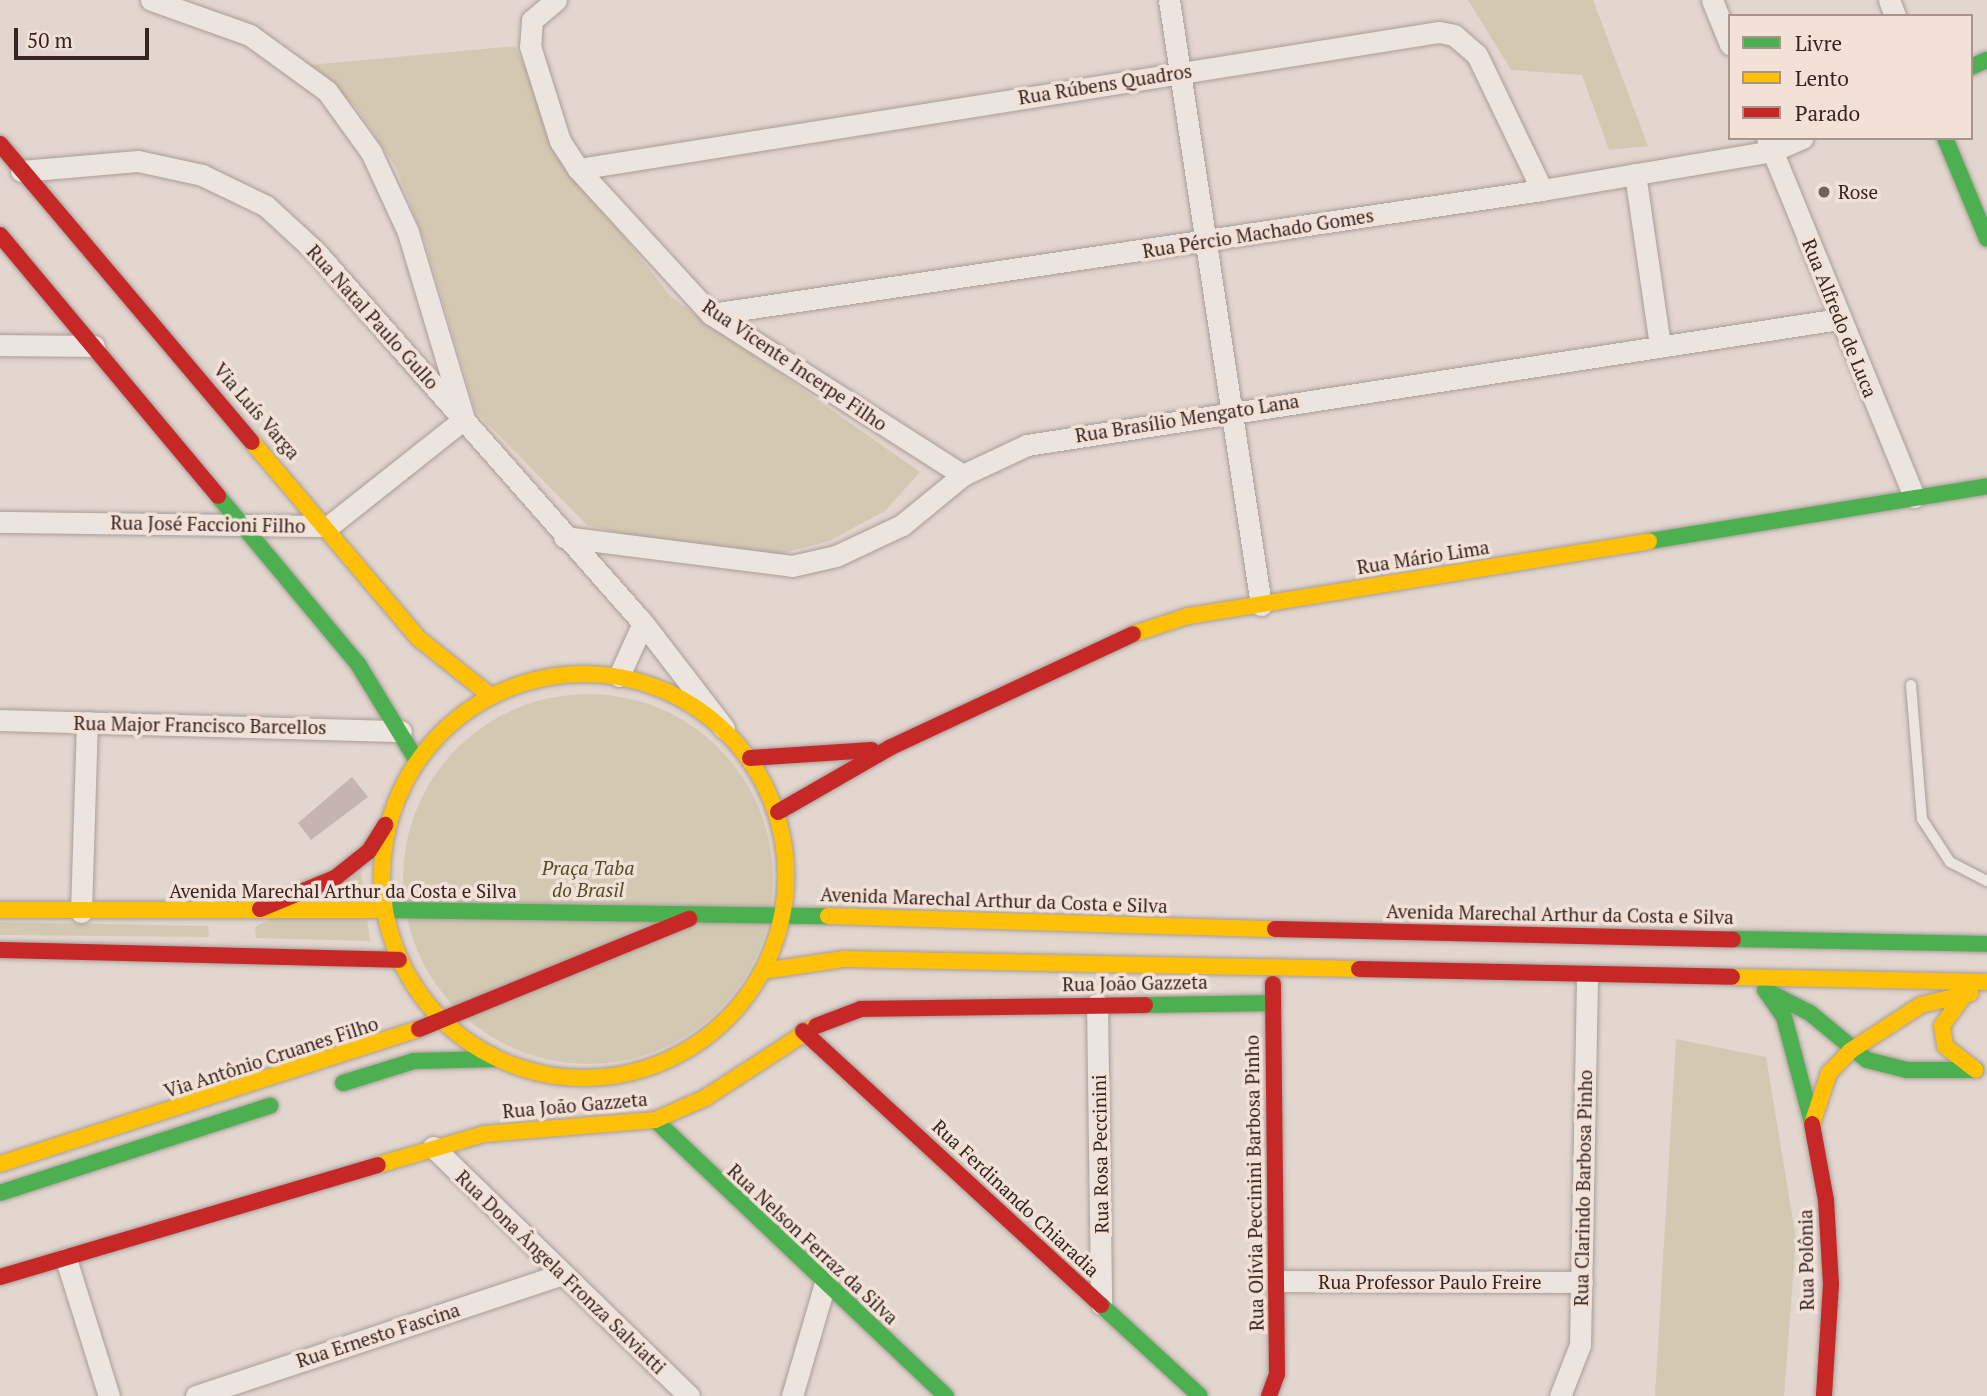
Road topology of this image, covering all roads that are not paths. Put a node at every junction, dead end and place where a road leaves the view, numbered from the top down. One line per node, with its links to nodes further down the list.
1 (151, 0): 24 (street)
2 (555, 0): 11 (street, Rua Vicente Incerpe Filho)
3 (1169, 0): 6 (street)
4 (1712, 0): 5 (street)
5 (1728, 39)
6 (1180, 72): 11 (street, Rua Rúbens Quadros); 14 (street, Rua Rúbens Quadros); 17 (street)
7 (1791, 140): 10 (street, Rua Pércio Machado Gomes)
8 (1946, 140): 16 (main road)
9 (0, 144): 12 (main road, Via Luís Varga)
10 (1770, 144): 13 (street, Rua Pércio Machado Gomes); 19 (street, Rua Alfredo de Luca)
11 (578, 169): 18 (street, Rua Vicente Incerpe Filho)
12 (21, 171): 24 (street, Rua Natal Paulo Gullo); 30 (main road, Via Luís Varga)
13 (1634, 174): 14 (street, Rua Pércio Machado Gomes); 22 (street)
14 (1542, 190): 17 (street, Rua Pércio Machado Gomes)
15 (0, 235): 21 (main road)
16 (1987, 239)
17 (1206, 241): 18 (street, Rua Pércio Machado Gomes); 23 (street)
18 (711, 314): 25 (street, Rua Vicente Incerpe Filho)
19 (1839, 319): 22 (street, Rua Brasílio Mengato Lana); 27 (street, Rua Alfredo de Luca)
20 (0, 345): 21 (street)
21 (94, 346): 29 (main road)
22 (1660, 346): 23 (street, Rua Brasílio Mengato Lana)
23 (1233, 410): 25 (street, Rua Brasílio Mengato Lana); 32 (street)
24 (464, 419): 30 (street, Rua José Faccioni Filho); 31 (street, Rua Natal Paulo Gullo)
25 (963, 475): 31 (street, Rua Brasílio Mengato Lana)
26 (1987, 486): 27 (main road, Rua Mário Lima)
27 (1914, 497): 32 (main road, Rua Mário Lima)
28 (0, 522): 29 (street, Rua José Faccioni Filho)
29 (244, 522): 30 (street, Rua José Faccioni Filho); 40 (main road)
30 (329, 526): 36 (main road, Via Luís Varga)
31 (564, 537): 33 (street, Rua Natal Paulo Gullo)
32 (1261, 605): 41 (main road, Rua Mário Lima)
33 (643, 623): 34 (street); 39 (street, Rua Natal Paulo Gullo)
34 (619, 676): 36 (main road); 39 (main road)
35 (1912, 685): 47 (lane)
36 (491, 696): 43 (main road)
37 (0, 720): 38 (street, Rua Major Francisco Barcellos)
38 (87, 723): 40 (street, Rua Major Francisco Barcellos); 51 (street)
39 (724, 728): 42 (main road)
40 (401, 731): 43 (main road)
41 (891, 747): 42 (main road, Rua Mário Lima); 44 (main road, Rua Mário Lima)
42 (750, 758): 44 (main road)
43 (417, 761): 45 (main road)
44 (778, 812): 46 (main road)
45 (390, 816): 48 (main road); 50 (main road)
46 (788, 865): 53 (main road); 55 (main road)
47 (1987, 881)
48 (260, 909): 50 (main road, Avenida Marechal Arthur da Costa e Silva); 52 (main road, Avenida Marechal Arthur da Costa e Silva)
49 (0, 910): 51 (main road, Avenida Marechal Arthur da Costa e Silva)
50 (384, 910): 54 (main road, Avenida Marechal Arthur da Costa e Silva); 60 (main road)
51 (81, 912): 52 (main road, Avenida Marechal Arthur da Costa e Silva)
52 (234, 912): 59 (main road)
53 (784, 912): 54 (main road, Avenida Marechal Arthur da Costa e Silva); 55 (main road, Avenida Marechal Arthur da Costa e Silva); 63 (main road)
54 (705, 913): 73 (main road, Via Antônio Cruanes Filho)
55 (838, 917): 56 (main road, Avenida Marechal Arthur da Costa e Silva)
56 (1299, 930): 57 (main road, Avenida Marechal Arthur da Costa e Silva); 62 (main road)
57 (1987, 944)
58 (0, 950): 59 (main road)
59 (234, 954): 60 (main road)
60 (400, 960): 68 (main road)
61 (1273, 968): 62 (main road); 63 (main road); 71 (main road, Rua Olívia Peccinini Barbosa Pinho)
62 (1298, 970): 64 (main road)
63 (763, 971): 77 (main road)
64 (1587, 976): 65 (main road); 90 (street, Rua Clarindo Barbosa Pinho)
65 (1729, 976): 66 (main road); 69 (main road)
66 (1987, 982)
67 (1987, 989): 70 (main road)
68 (417, 991): 73 (main road); 75 (main road)
69 (1771, 993): 76 (main road); 82 (main road, Rua Polônia)
70 (1965, 994): 76 (main road); 78 (main road)
71 (1272, 1003): 72 (main road, Rua João Gazzeta); 89 (main road, Rua Olívia Peccinini Barbosa Pinho)
72 (1097, 1004): 74 (main road, Rua João Gazzeta); 92 (street, Rua Rosa Peccinini)
73 (440, 1019): 75 (main road, Via Antônio Cruanes Filho); 77 (main road)
74 (803, 1031): 81 (main road, Rua João Gazzeta); 92 (main road, Rua Ferdinando Chiaradia)
75 (395, 1039): 84 (main road, Via Antônio Cruanes Filho)
76 (1850, 1051): 78 (main road); 82 (main road)
77 (497, 1059): 79 (main road)
78 (1982, 1071)
79 (320, 1090)
80 (294, 1098): 85 (main road)
81 (655, 1120): 83 (main road, Rua João Gazzeta); 91 (main road, Rua Nelson Ferraz da Silva)
82 (1812, 1124): 101 (main road, Rua Polônia)
83 (433, 1147): 86 (main road, Rua João Gazzeta); 87 (street, Rua Dona Ângela Fronza Salviatti)
84 (0, 1164)
85 (0, 1193)
86 (66, 1259): 88 (main road, Rua João Gazzeta); 93 (street)
87 (560, 1275): 94 (street, Rua Ernesto Fascina); 95 (street, Rua Dona Ângela Fronza Salviatti)
88 (0, 1277)
89 (1278, 1281): 90 (street, Rua Professor Paulo Freire); 99 (main road, Rua Olívia Peccinini Barbosa Pinho)
90 (1583, 1282): 100 (street, Rua Clarindo Barbosa Pinho)
91 (825, 1283): 96 (street); 97 (main road, Rua Nelson Ferraz da Silva)
92 (1101, 1304): 98 (main road, Rua Ferdinando Chiaradia)
93 (109, 1396)
94 (196, 1396)
95 (689, 1396)
96 (792, 1396)
97 (946, 1396)
98 (1200, 1396)
99 (1269, 1396)
100 (1560, 1396)
101 (1824, 1396)

